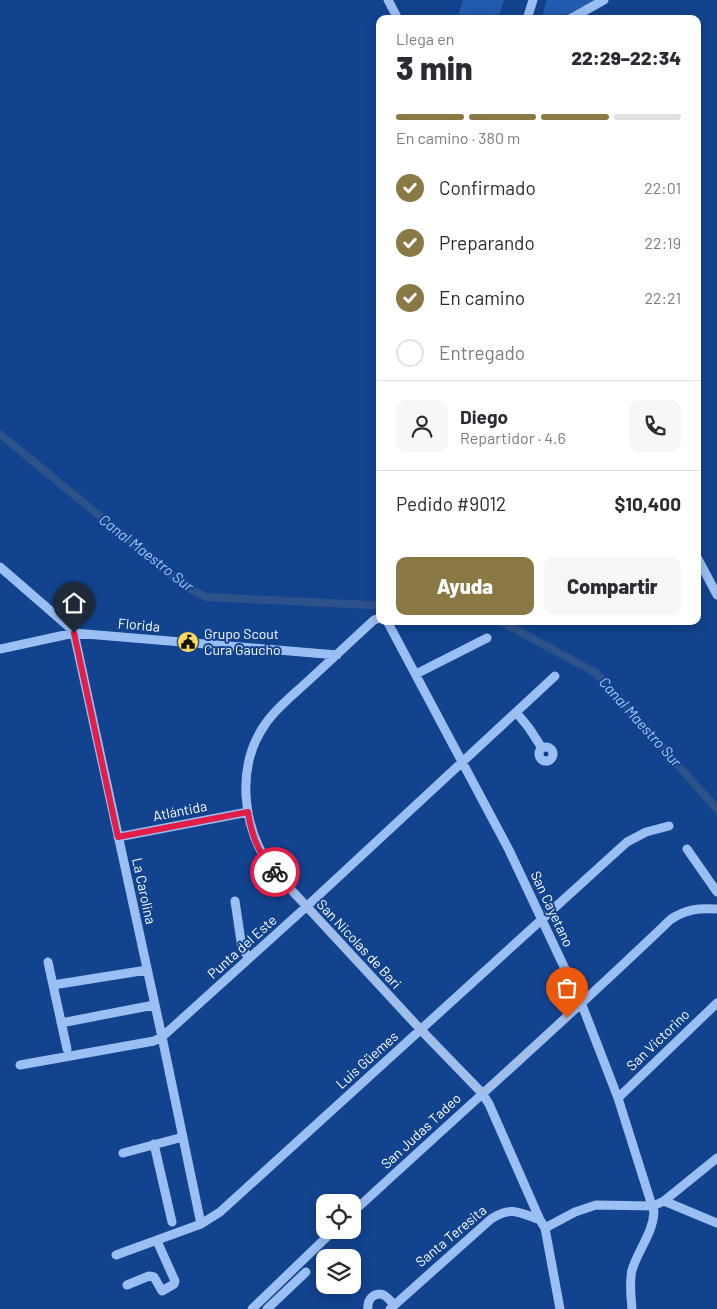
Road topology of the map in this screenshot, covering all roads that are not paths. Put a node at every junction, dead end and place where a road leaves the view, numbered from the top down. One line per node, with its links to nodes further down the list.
1 (388, 0): 5 (street)
2 (533, 0): 6 (street)
3 (539, 0): 7 (street)
4 (604, 0): 8 (street)
5 (396, 15)
6 (527, 15)
7 (534, 15)
8 (577, 15)
9 (701, 565): 11 (street)
10 (0, 567): 14 (street)
11 (717, 595)
12 (376, 620): 17 (street, San Nicolas de Bari)
13 (386, 625): 18 (street, San Cayetano)
14 (74, 633): 16 (street, Florida); 17 (street, Florida); 25 (street, La Carolina)
15 (487, 638): 18 (street)
16 (0, 649)
17 (337, 655): 23 (street, San Nicolas de Bari)
18 (416, 674): 22 (street, San Cayetano)
19 (555, 676): 20 (street, Punta del Este)
20 (516, 712): 21 (street); 22 (street, Punta del Este)
21 (542, 748)
22 (463, 762): 29 (street, Punta del Este); 31 (street, San Cayetano)
23 (248, 812): 25 (street, Atlántida); 29 (street, San Nicolas de Bari)
24 (669, 826): 31 (street, Luis Güemes)
25 (118, 837): 34 (street, La Carolina)
26 (687, 850): 27 (street)
27 (717, 892)
28 (235, 901): 32 (street)
29 (306, 907): 32 (street, Punta del Este); 40 (street, San Nicolas de Bari)
30 (717, 909): 38 (street, San Judas Tadeo)
31 (542, 919): 38 (street, San Cayetano); 40 (street, Luis Güemes)
32 (249, 958): 41 (street, Punta del Este)
33 (48, 962): 35 (street)
34 (147, 970): 35 (street); 37 (street, La Carolina)
35 (53, 985): 39 (street)
36 (717, 1003): 45 (street, San Victorino)
37 (154, 1005): 39 (street); 41 (street, La Carolina)
38 (582, 1005): 44 (street, San Judas Tadeo); 45 (street, San Cayetano)
39 (61, 1023): 42 (street)
40 (421, 1030): 44 (street, San Nicolas de Bari); 55 (street, Luis Güemes)
41 (162, 1037): 43 (street, Punta del Este); 46 (street, La Carolina)
42 (67, 1049)
43 (20, 1066)
44 (482, 1093): 51 (street, San Judas Tadeo); 56 (street, San Nicolas de Bari)
45 (618, 1098): 52 (street, San Cayetano)
46 (183, 1136): 47 (street); 55 (street, La Carolina)
47 (154, 1144): 48 (street); 53 (street)
48 (122, 1153)
49 (717, 1158): 50 (street)
50 (664, 1200): 52 (street); 54 (street)
51 (361, 1205)
52 (653, 1206): 56 (street); 67 (street, San Cayetano)
53 (172, 1222)
54 (717, 1223)
55 (201, 1224): 58 (street, Luis Güemes)
56 (542, 1224): 62 (street, Santa Teresita); 66 (street, San Nicolas de Bari)
57 (325, 1239): 63 (street)
58 (157, 1240): 59 (street, Luis Güemes); 61 (street)
59 (116, 1255)
60 (306, 1272): 64 (street)
61 (127, 1286)
62 (392, 1306): 65 (street)
63 (252, 1309)
64 (267, 1309)
65 (368, 1309)
66 (560, 1309)
67 (632, 1309)

